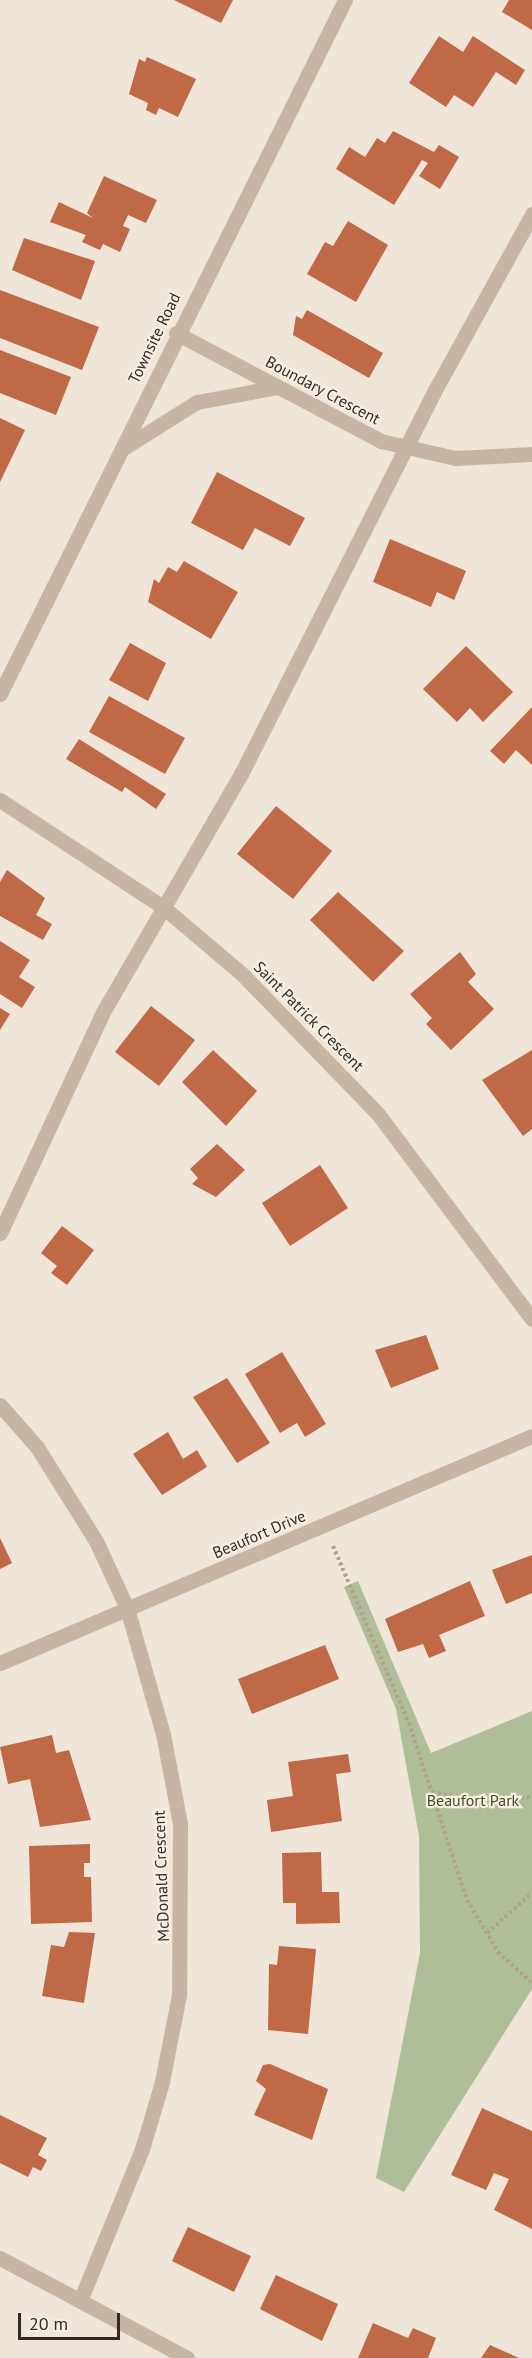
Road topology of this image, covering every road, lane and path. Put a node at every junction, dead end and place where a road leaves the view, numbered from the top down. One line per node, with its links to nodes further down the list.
1 (345, 0): 3 (street, Townsite Road)
2 (532, 214): 5 (street)
3 (176, 333): 4 (street, Boundary Crescent); 6 (street, Townsite Road)
4 (277, 387): 5 (street, Boundary Crescent); 6 (street)
5 (405, 448): 7 (street, Boundary Crescent); 10 (street)
6 (120, 450): 8 (street, Townsite Road)
7 (532, 454)
8 (0, 694)
9 (0, 800): 10 (street, Saint Patrick Crescent)
10 (163, 907): 11 (street); 12 (street, Saint Patrick Crescent)
11 (0, 1233)
12 (532, 1319)
13 (0, 1405): 16 (street, McDonald Crescent)
14 (532, 1436): 15 (street, Beaufort Drive)
15 (324, 1526): 16 (street, Beaufort Drive); 18 (path)
16 (127, 1608): 17 (street, Beaufort Drive); 24 (street, McDonald Crescent)
17 (0, 1663)
18 (432, 1792): 19 (path); 21 (path)
19 (532, 1797)
20 (532, 1893): 21 (path)
21 (486, 1933): 22 (path)
22 (532, 1983)
23 (0, 2258): 24 (street)
24 (80, 2301): 25 (street)
25 (187, 2358)

